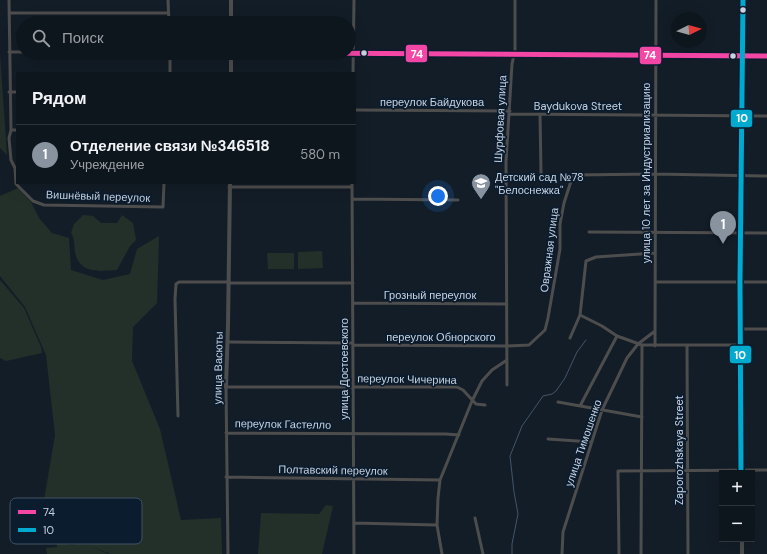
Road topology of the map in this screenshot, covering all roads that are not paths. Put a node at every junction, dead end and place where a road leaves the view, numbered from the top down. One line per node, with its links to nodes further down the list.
1 (9, 0): 8 (street)
2 (168, 0): 9 (street)
3 (232, 0): 10 (street)
4 (354, 0): 11 (street)
5 (515, 0): 15 (street, Шурфовая улица)
6 (656, 0): 16 (street, улица 10 лет за Индустриализацию)
7 (743, 0): 17 (street)
8 (9, 13): 9 (street); 12 (street)
9 (168, 13)
10 (231, 16)
11 (354, 16)
12 (9, 52): 13 (street); 25 (street)
13 (16, 52)
14 (356, 53): 15 (street)
15 (514, 54): 16 (street); 28 (street, Шурфовая улица)
16 (656, 55): 17 (street); 30 (street, улица 10 лет за Индустриализацию)
17 (743, 56): 18 (street); 31 (street)
18 (767, 56)
19 (170, 60): 22 (street)
20 (231, 60): 23 (street)
21 (353, 60): 24 (street)
22 (170, 72)
23 (231, 72)
24 (353, 72)
25 (9, 92): 26 (street); 33 (street)
26 (16, 92)
27 (356, 110): 28 (street, переулок Байдукова)
28 (510, 113): 29 (street, Baydukova Street); 59 (street, Шурфовая улица)
29 (540, 114): 30 (street, Baydukova Street); 36 (street)
30 (655, 115): 31 (street, Baydukova Street); 37 (street, улица 10 лет за Индустриализацию)
31 (742, 115): 32 (street, Baydukova Street); 38 (street)
32 (767, 116)
33 (11, 130): 34 (street); 35 (street)
34 (16, 130)
35 (16, 168): 41 (street, Вишнёвый переулок)
36 (541, 173)
37 (655, 174): 38 (street); 49 (street, улица 10 лет за Индустриализацию); 69 (street, Овражная улица)
38 (741, 175): 39 (street); 50 (street)
39 (767, 176)
40 (16, 184): 42 (street, Вишнёвый переулок)
41 (16, 184)
42 (164, 184)
43 (230, 185): 44 (street); 56 (street, улица Васюты)
44 (266, 187): 45 (street)
45 (352, 187): 46 (street, улица Достоевского)
46 (352, 199): 47 (street); 57 (street, улица Достоевского)
47 (458, 200)
48 (589, 232): 49 (street)
49 (655, 233): 50 (street); 52 (street, улица 10 лет за Индустриализацию)
50 (741, 233): 51 (street); 54 (street)
51 (767, 233)
52 (655, 253): 53 (street, улица 10 лет за Индустриализацию); 60 (street)
53 (655, 282): 54 (street); 63 (street, улица 10 лет за Индустриализацию)
54 (740, 282): 55 (street); 61 (street)
55 (767, 282)
56 (229, 283): 57 (street); 66 (street, улица Васюты); 83 (street)
57 (352, 283): 58 (street, улица Достоевского)
58 (353, 303): 59 (street, Грозный переулок); 67 (street, улица Достоевского)
59 (507, 304): 72 (street, Шурфовая улица)
60 (580, 315): 64 (street); 65 (street)
61 (740, 329): 62 (street); 71 (street)
62 (767, 329)
63 (655, 331): 68 (street, улица Тимошенко); 73 (street, улица 10 лет за Индустриализацию)
64 (617, 336): 68 (street); 81 (street, улица Тимошенко)
65 (570, 338)
66 (228, 342): 67 (street, переулок Обнорского); 76 (street, улица Васюты)
67 (353, 344): 72 (street, переулок Обнорского); 77 (street, улица Достоевского)
68 (640, 344): 73 (street); 82 (street, улица Тимошенко); 84 (street)
69 (529, 345): 72 (street, переулок Обнорского)
70 (687, 345): 71 (street); 73 (street); 90 (street, Zaporozhskaya Street)
71 (741, 345): 91 (street)
72 (507, 346): 74 (street, Шурфовая улица)
73 (655, 346)
74 (507, 360): 75 (street, Шурфовая улица); 78 (street)
75 (507, 385)
76 (226, 387): 77 (street, переулок Чичерина); 85 (street, улица Васюты)
77 (354, 387): 78 (street, переулок Чичерина); 86 (street, улица Достоевского)
78 (472, 401): 80 (street, переулок Чичерина); 87 (street)
79 (558, 402): 81 (street)
80 (485, 405)
81 (580, 406): 82 (street)
82 (602, 410): 84 (street); 89 (street, улица Тимошенко)
83 (178, 416)
84 (642, 417): 93 (street)
85 (226, 433): 86 (street, переулок Гастелло); 96 (street, улица Васюты)
86 (354, 434): 87 (street, переулок Гастелло); 97 (street, улица Достоевского)
87 (459, 435): 98 (street)
88 (548, 439): 89 (street)
89 (592, 442): 107 (street, улица Тимошенко)
90 (688, 470): 93 (street); 94 (street); 110 (street, Zaporozhskaya Street)
91 (741, 470)
92 (767, 470): 95 (street)
93 (642, 471): 108 (street); 109 (street)
94 (719, 471)
95 (755, 471)
96 (226, 477): 97 (street, Полтавский переулок); 103 (street, улица Васюты)
97 (354, 479): 98 (street, Полтавский переулок); 100 (street, улица Достоевского)
98 (440, 480): 101 (street)
99 (475, 518): 106 (street)
100 (354, 523): 101 (street); 104 (street, улица Достоевского)
101 (437, 525): 105 (street)
102 (742, 542): 111 (street)
103 (228, 554)
104 (354, 554)
105 (442, 554)
106 (483, 554)
107 (562, 554)
108 (619, 554)
109 (642, 554)
110 (688, 554)
111 (742, 554)

